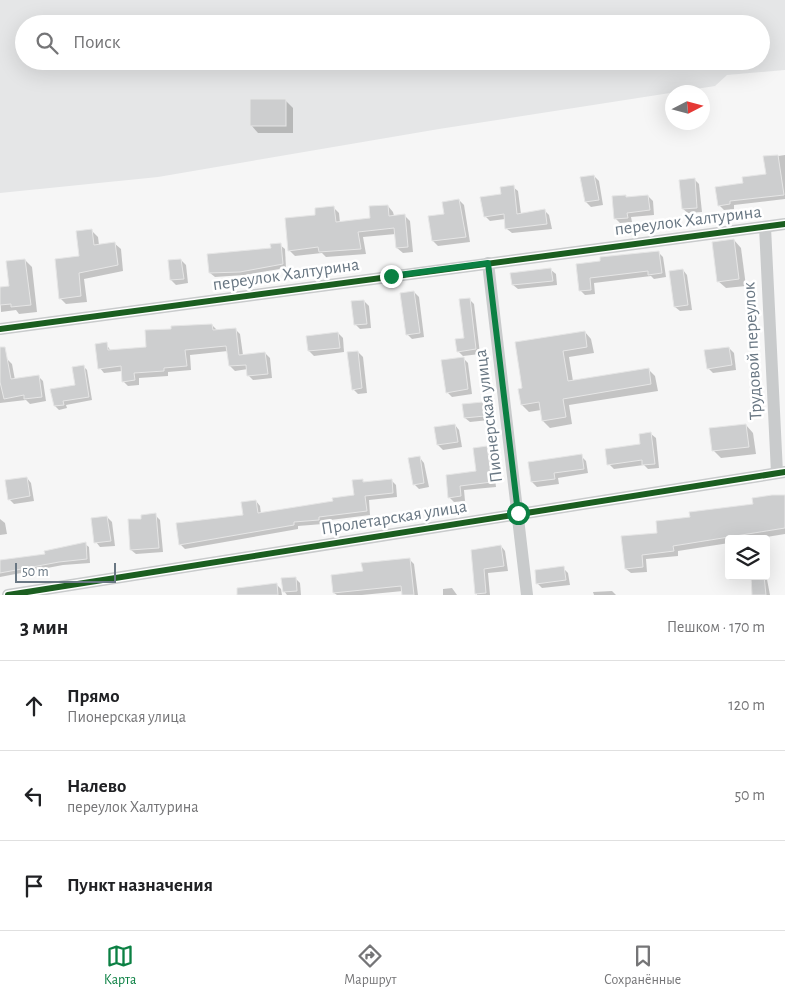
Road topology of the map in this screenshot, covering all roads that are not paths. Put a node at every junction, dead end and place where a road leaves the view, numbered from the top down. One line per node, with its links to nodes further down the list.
1 (785, 224): 2 (street, переулок Халтурина)
2 (765, 227): 3 (street, переулок Халтурина); 5 (street, Трудовой переулок)
3 (488, 263): 4 (street, переулок Халтурина); 6 (street, Пионерская улица)
4 (0, 329)
5 (781, 473): 6 (street, Пролетарская улица)
6 (518, 513): 7 (street, Пролетарская улица); 8 (street, Пионерская улица)
7 (8, 595)
8 (526, 595)

